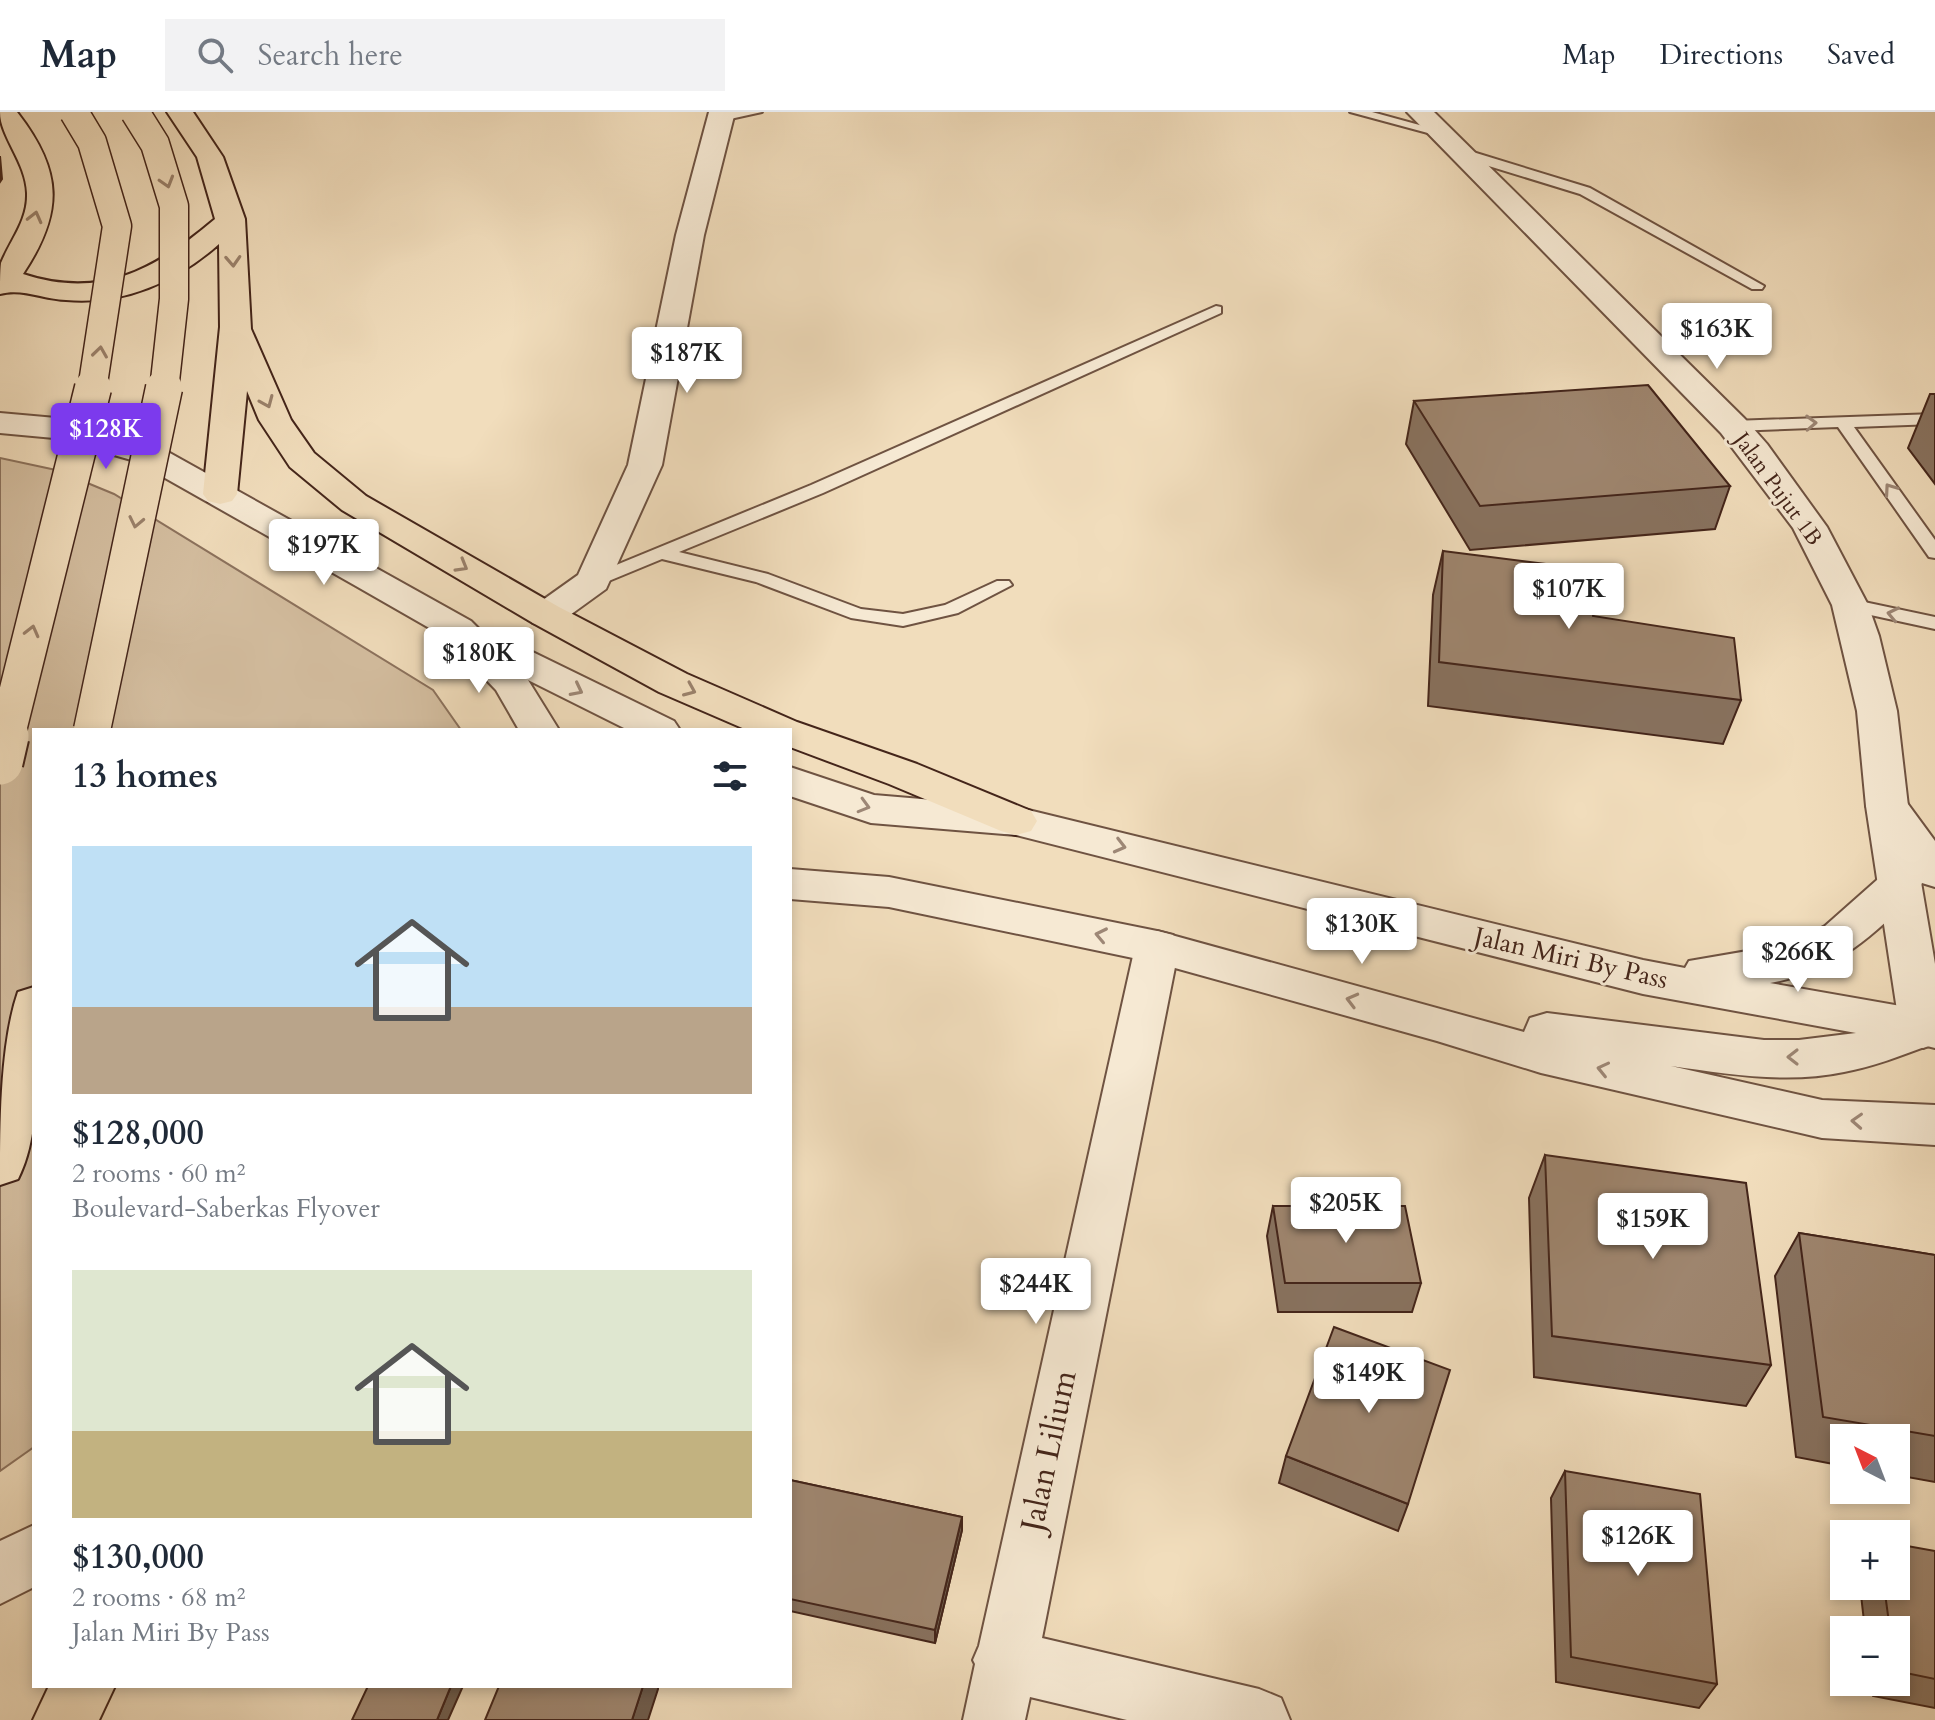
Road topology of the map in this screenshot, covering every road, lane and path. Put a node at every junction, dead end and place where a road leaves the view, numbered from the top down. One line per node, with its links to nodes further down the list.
1 (4, 112): 10 (highway, one-way to 1)
2 (74, 112): 32 (highway, one-way to 2, bridge)
3 (135, 112): 27 (highway, one-way to 27, bridge)
4 (180, 112): 9 (highway)
5 (756, 112): 7 (lane)
6 (1356, 112): 8 (lane)
7 (721, 114): 21 (street)
8 (1439, 132): 11 (lane); 17 (street, Jalan Pujut 1B)
9 (231, 219): 10 (highway); 13 (highway, one-way to 13)
10 (3, 282)
11 (1757, 286)
12 (1216, 310): 20 (lane)
13 (237, 331): 18 (highway); 24 (highway, one-way to 24)
14 (1935, 419): 15 (lane)
15 (1842, 422): 17 (lane, one-way to 15); 19 (lane, one-way to 15)
16 (0, 423): 18 (street)
17 (1733, 426): 23 (street, Jalan Pujut 1B)
18 (220, 494): 26 (street)
19 (1935, 553)
20 (664, 554): 21 (lane); 22 (lane)
21 (593, 581): 24 (street)
22 (1003, 585)
23 (1850, 605): 25 (lane, one-way to 23); 35 (street, Jalan Pujut 1B)
24 (546, 615): 30 (highway, one-way to 30)
25 (1935, 623)
26 (458, 629): 28 (street); 29 (street, one-way to 29)
27 (92, 728)
28 (538, 728)
29 (656, 728)
30 (777, 728)
31 (792, 734): 34 (highway)
32 (0, 762)
33 (792, 782): 34 (street, Jalan Miri By Pass, one-way to 34)
34 (1016, 821): 38 (street, Jalan Miri By Pass, one-way to 38)
35 (1918, 878): 38 (street); 41 (street, Jalan Pujut 1B)
36 (792, 884): 37 (street, one-way to 36)
37 (1157, 947): 40 (street, one-way to 37); 46 (street, Jalan Lilium)
38 (1643, 977): 41 (street, Jalan Miri By Pass)
39 (32, 1013): 43 (highway)
40 (1437, 1023): 41 (street, one-way to 40); 42 (street, one-way to 40)
41 (1931, 1032)
42 (1935, 1125)
43 (0, 1165)
44 (32, 1554): 45 (street)
45 (0, 1575)
46 (1004, 1660): 49 (street, Jalan Lilium); 50 (street)
47 (83, 1688): 48 (highway)
48 (64, 1720)
49 (994, 1720)
50 (1259, 1720)

